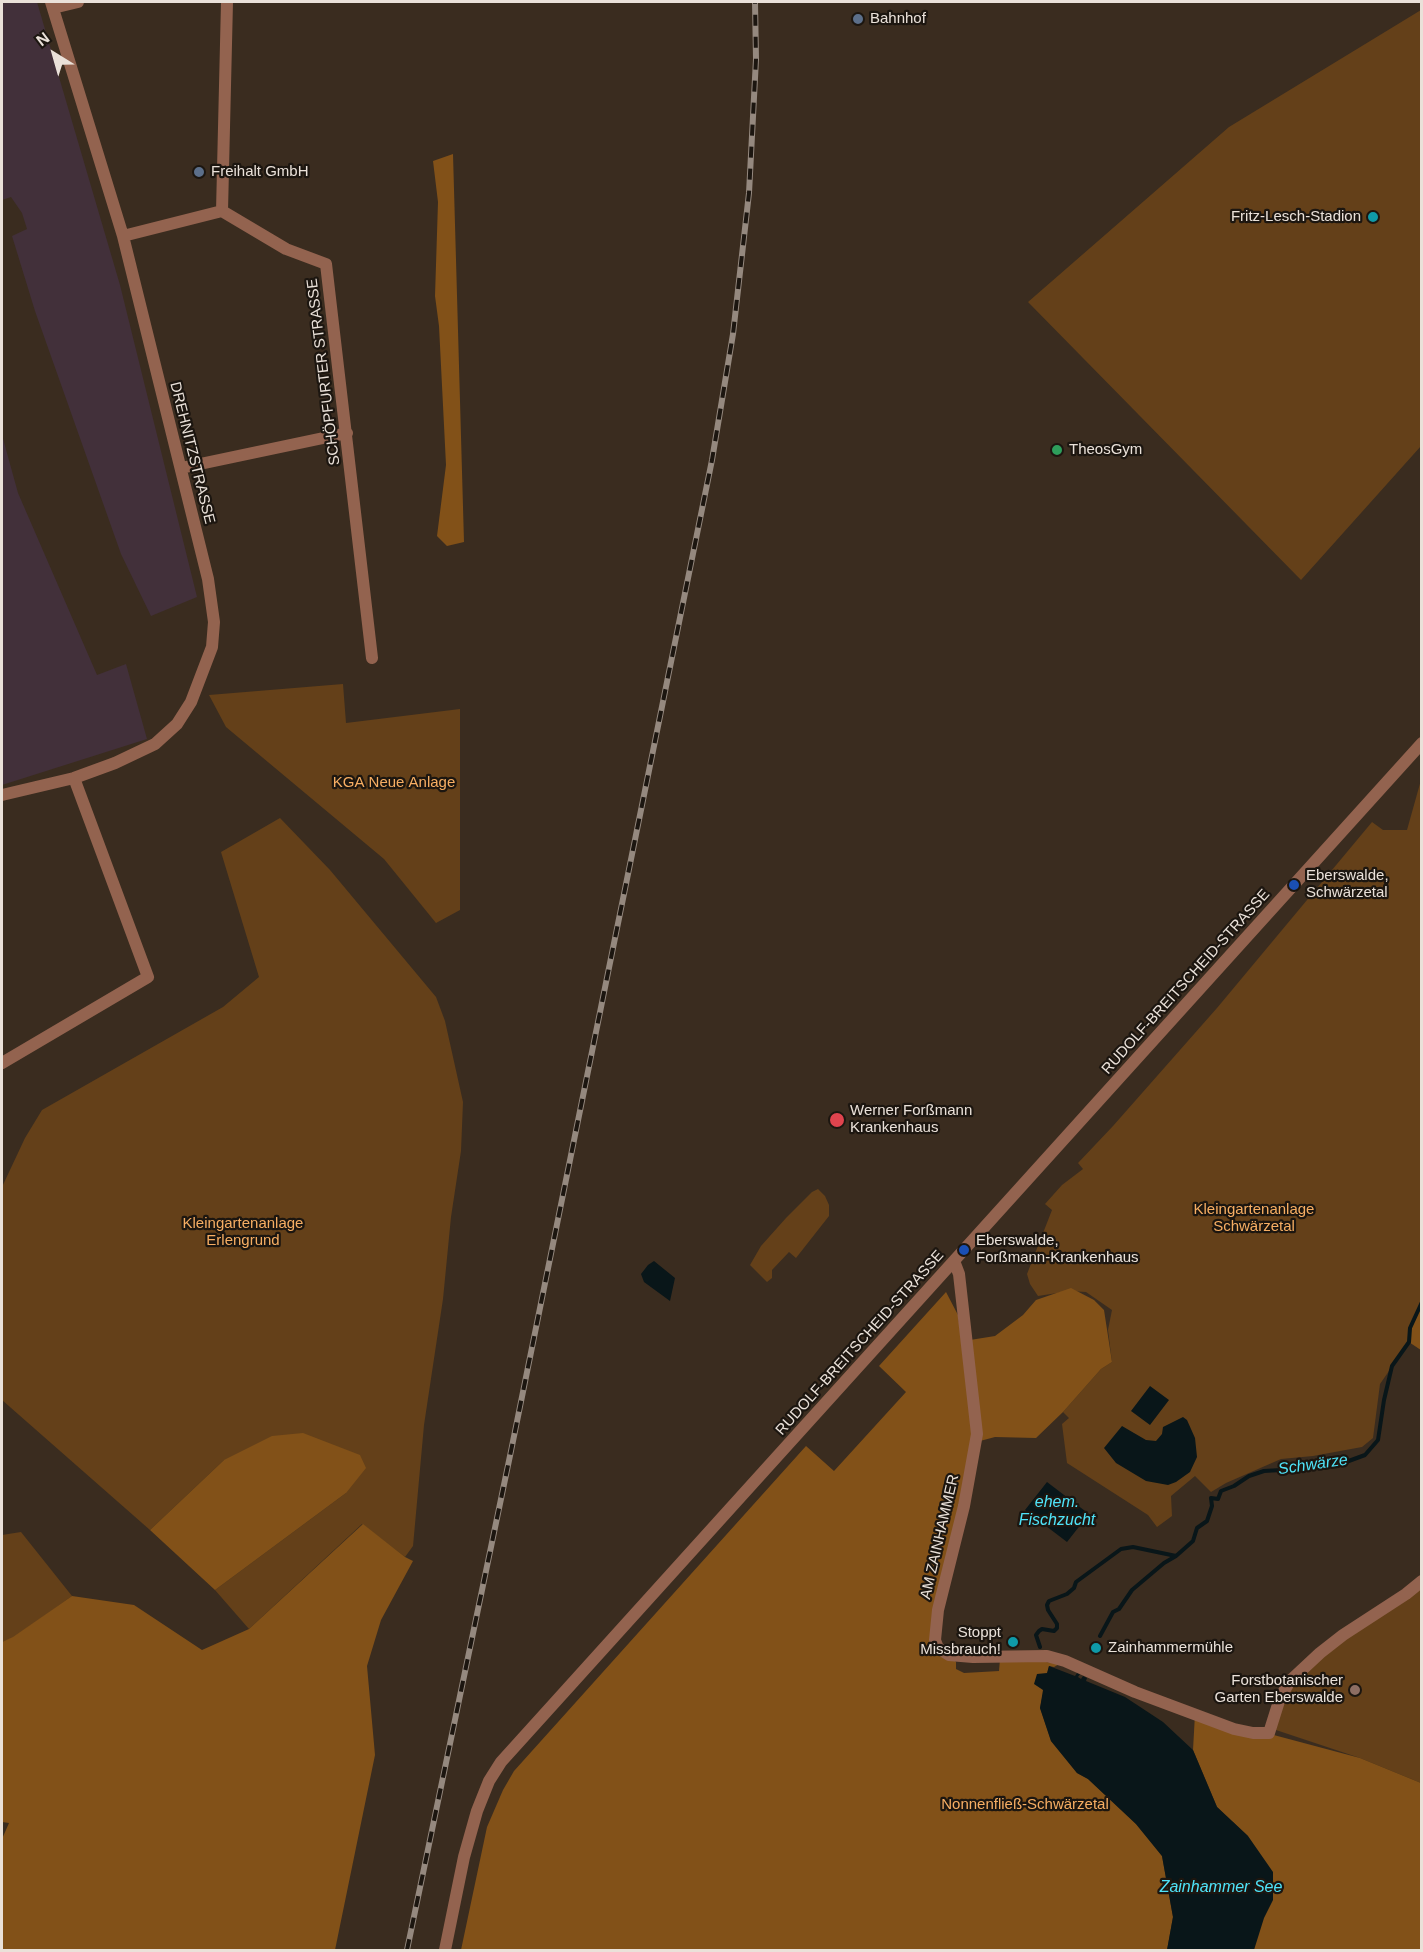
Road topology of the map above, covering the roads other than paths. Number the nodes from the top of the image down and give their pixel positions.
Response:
1 (78, 2) edge
2 (226, 2) edge
3 (52, 5) edge
4 (222, 212) junction
5 (123, 236) junction
6 (346, 433) junction
7 (181, 468) junction
8 (372, 658) dead end
9 (1422, 743) edge
10 (74, 778) junction
11 (2, 795) edge
12 (2, 1063) edge
13 (954, 1261) junction
14 (1422, 1581) edge
15 (445, 1950) edge

1 - 3 street
2 - 4 street
3 - 5 street, DREHNITZSTRASSE
4 - 5 street
4 - 6 street, SCHÖPFURTER STRASSE
5 - 7 street, DREHNITZSTRASSE
6 - 7 street
6 - 8 street, SCHÖPFURTER STRASSE
7 - 10 street, DREHNITZSTRASSE
9 - 13 street, RUDOLF-BREITSCHEID-STRASSE
10 - 11 street, DREHNITZSTRASSE
10 - 12 street
13 - 14 street, AM ZAINHAMMER
13 - 15 street, RUDOLF-BREITSCHEID-STRASSE

